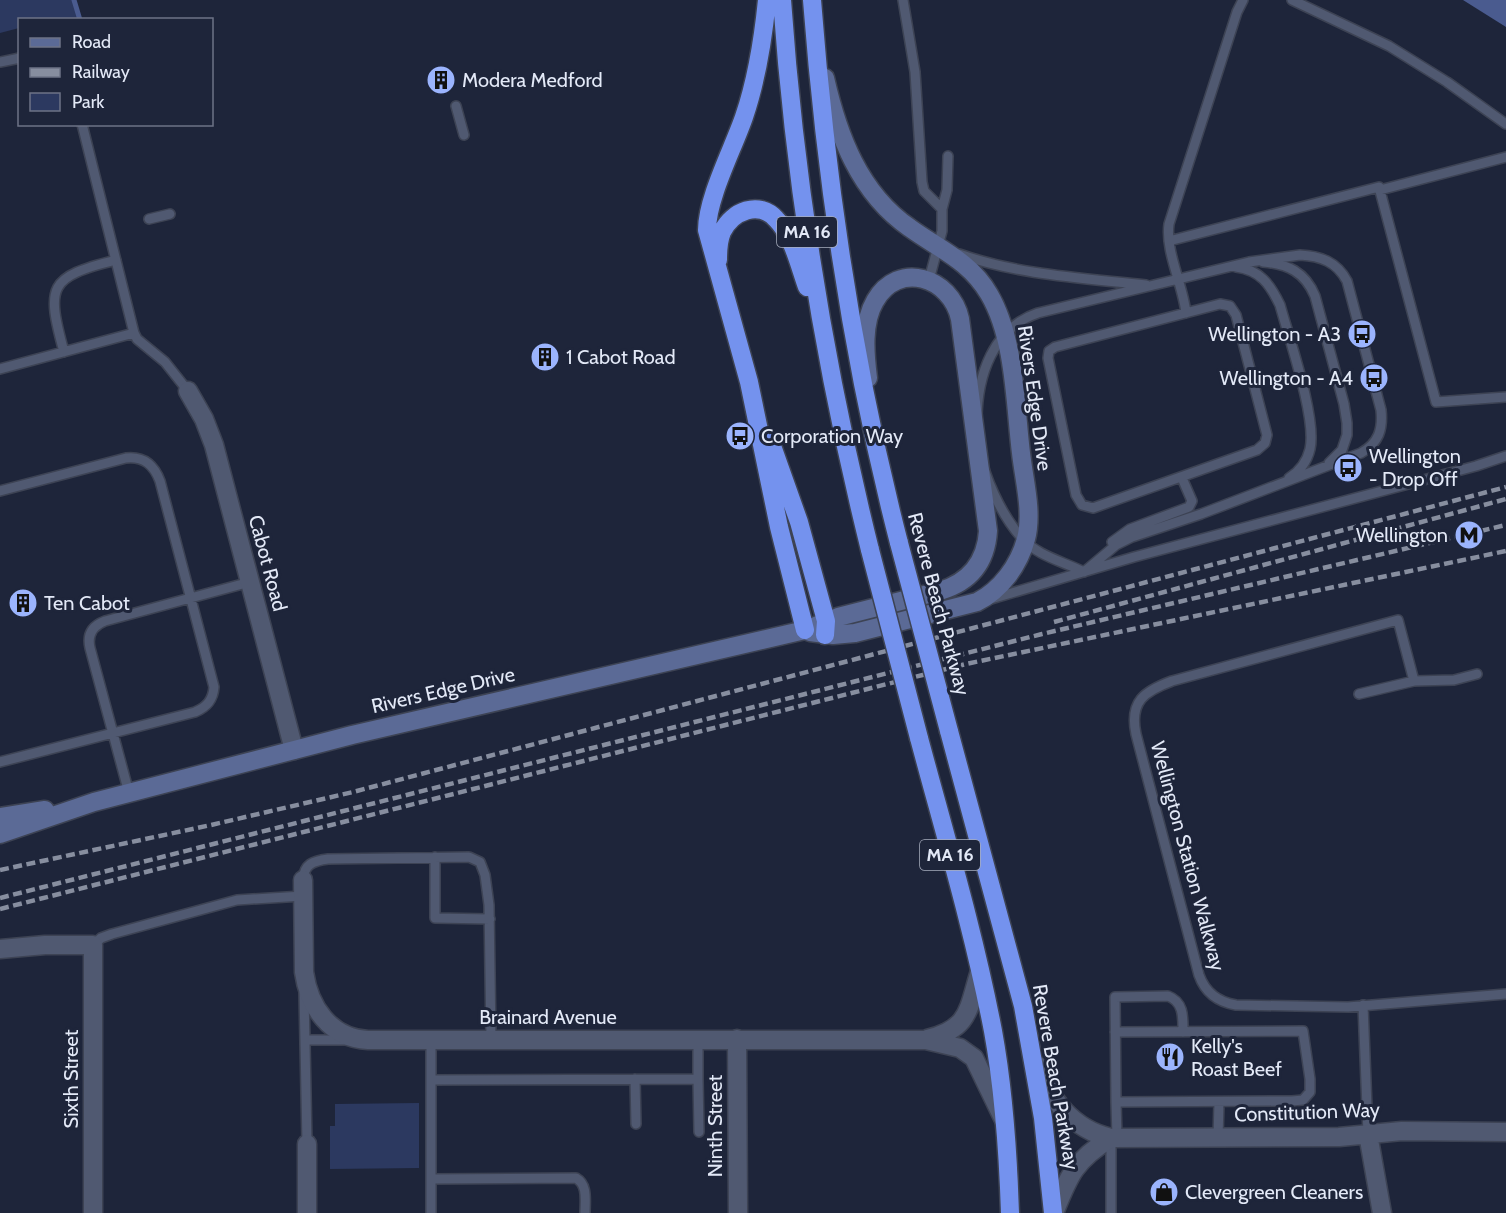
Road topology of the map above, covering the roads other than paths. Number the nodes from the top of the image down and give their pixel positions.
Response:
1 (767, 0) edge
2 (782, 0) edge
3 (903, 0) edge
4 (1243, 0) edge
5 (1292, 0) edge
6 (812, 1) edge
7 (18, 58) edge
8 (0, 62) edge
9 (456, 106) dead end
10 (1506, 124) edge
11 (82, 126) edge
12 (464, 135) dead end
13 (948, 156) dead end
14 (1506, 157) edge
15 (1380, 190) junction
16 (942, 209) junction
17 (170, 214) dead end
18 (149, 219) dead end
19 (1169, 241) junction
20 (939, 246) junction
21 (116, 260) junction
22 (1249, 262) junction
23 (1226, 267) junction
24 (721, 279) junction
25 (1179, 279) junction
26 (929, 280) junction
27 (1154, 286) junction
28 (1186, 313) junction
29 (134, 333) junction
30 (1004, 334) junction
31 (826, 346) junction
32 (64, 352) junction
33 (0, 369) edge
34 (748, 382) junction
35 (188, 391) joint
36 (1506, 397) edge
37 (977, 445) junction
38 (877, 451) junction
39 (1506, 456) edge
40 (1323, 469) junction
41 (1182, 478) junction
42 (1274, 487) junction
43 (0, 491) edge
44 (1025, 542) junction
45 (1084, 572) junction
46 (250, 582) junction
47 (191, 597) junction
48 (971, 604) junction
49 (826, 628) junction
50 (805, 630) junction
51 (1477, 674) dead end
52 (1414, 681) junction
53 (1359, 694) dead end
54 (113, 734) junction
55 (294, 750) junction
56 (0, 762) edge
57 (129, 793) junction
58 (94, 802) junction
59 (0, 817) edge
60 (0, 834) edge
61 (435, 857) junction
62 (303, 888) junction
63 (490, 919) junction
64 (93, 945) junction
65 (0, 949) edge
66 (980, 971) junction
67 (304, 972) junction
68 (1506, 994) edge
69 (1363, 1005) junction
70 (1115, 1032) junction
71 (1183, 1032) junction
72 (947, 1039) junction
73 (305, 1040) junction
74 (368, 1040) junction
75 (431, 1040) junction
76 (490, 1040) junction
77 (698, 1040) junction
78 (737, 1040) junction
79 (1033, 1055) junction
80 (698, 1079) junction
81 (431, 1080) junction
82 (635, 1080) junction
83 (1116, 1102) junction
84 (1219, 1102) junction
85 (1005, 1121) junction
86 (636, 1124) dead end
87 (699, 1131) dead end
88 (1506, 1132) edge
89 (1368, 1134) junction
90 (1218, 1137) junction
91 (1114, 1138) junction
92 (306, 1144) joint
93 (431, 1179) junction
94 (93, 1213) edge
95 (307, 1213) edge
96 (431, 1213) edge
97 (585, 1213) edge
98 (738, 1213) edge
99 (1010, 1213) edge
100 (1054, 1213) edge
101 (1111, 1213) edge
102 (1382, 1213) edge

1 - 24 highway
2 - 31 highway, MA 16
3 - 16 lane
4 - 19 lane
5 - 10 lane
6 - 20 main road, Rivers Edge Drive
6 - 38 highway, Revere Beach Parkway / MA 16
7 - 8 lane
9 - 12 lane
11 - 21 lane
13 - 16 lane
14 - 15 lane
15 - 19 lane
15 - 36 lane
16 - 20 lane
17 - 18 lane
19 - 25 lane
20 - 26 lane
20 - 27 lane
20 - 30 main road, Rivers Edge Drive
21 - 29 lane
21 - 32 lane
22 - 23 lane
22 - 40 lane
22 - 40 lane
23 - 25 lane
23 - 42 lane
24 - 31 highway
24 - 34 highway
25 - 27 lane
25 - 28 lane
26 - 37 main road, Rivers Edge Drive
26 - 38 main road
27 - 30 lane
28 - 41 lane
28 - 41 lane
29 - 32 lane
29 - 35 lane
30 - 37 lane
30 - 44 main road, Rivers Edge Drive
31 - 66 highway, MA 16, bridge
32 - 33 lane
34 - 49 highway
34 - 50 highway
35 - 46 street, Cabot Road
37 - 44 lane
37 - 49 main road, Rivers Edge Drive
38 - 79 highway, Revere Beach Parkway / MA 16, bridge
39 - 45 lane
40 - 42 lane
41 - 45 lane
42 - 45 lane
43 - 47 lane
44 - 45 lane
44 - 48 main road, Rivers Edge Drive
45 - 48 lane
46 - 47 lane
46 - 55 street, Cabot Road
47 - 54 lane
47 - 54 lane
48 - 49 main road, Rivers Edge Drive
49 - 50 main road, Rivers Edge Drive
50 - 55 main road, Rivers Edge Drive
51 - 52 lane
52 - 53 lane
52 - 69 lane, Wellington Station Walkway
54 - 56 lane
54 - 57 lane
55 - 57 main road, Rivers Edge Drive
57 - 58 main road, Rivers Edge Drive
58 - 59 main road, Rivers Edge Drive
58 - 60 main road, Rivers Edge Drive
61 - 62 lane
61 - 63 lane
61 - 63 lane
62 - 64 lane
62 - 67 street, Brainard Avenue
63 - 76 lane
64 - 65 street
64 - 94 street, Sixth Street
66 - 72 street
66 - 85 highway, MA 16
67 - 73 lane
67 - 74 street, Brainard Avenue
68 - 69 lane, Wellington Station Walkway
69 - 89 lane
70 - 71 lane
70 - 71 lane
70 - 83 lane
71 - 84 lane
72 - 78 street, Brainard Avenue
72 - 85 street, Brainard Avenue
73 - 74 lane
73 - 92 lane
74 - 75 street, Brainard Avenue
75 - 76 street, Brainard Avenue
75 - 81 lane
76 - 77 street, Brainard Avenue
77 - 78 street, Brainard Avenue
77 - 80 lane
78 - 98 street, Ninth Street
79 - 91 street, Constitution Way
79 - 100 highway, Revere Beach Parkway / MA 16
80 - 82 lane
80 - 87 lane
81 - 82 lane
81 - 93 lane
82 - 86 lane
83 - 84 lane
83 - 91 lane
84 - 90 lane
85 - 99 highway, MA 16
88 - 89 street, Constitution Way
89 - 90 street, Constitution Way
89 - 102 street
90 - 91 street, Constitution Way
91 - 100 street
91 - 101 lane
92 - 95 street
93 - 96 lane
93 - 97 lane

